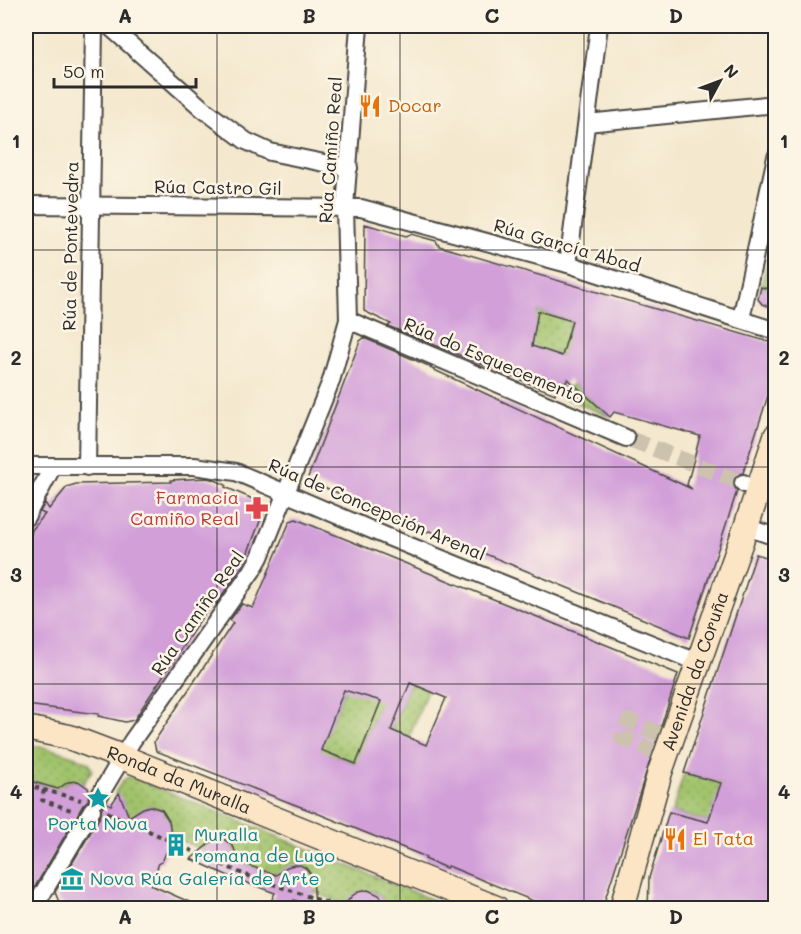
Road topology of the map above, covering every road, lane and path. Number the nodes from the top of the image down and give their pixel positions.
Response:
1 (94, 26) edge
2 (109, 26) edge
3 (359, 26) edge
4 (599, 26) edge
5 (776, 104) edge
6 (587, 123) junction
7 (776, 156) edge
8 (349, 168) junction
9 (26, 205) edge
10 (91, 205) junction
11 (345, 207) junction
12 (568, 264) junction
13 (741, 319) junction
14 (348, 320) junction
15 (776, 331) edge
16 (776, 436) edge
17 (626, 438) tunnel mouth
18 (26, 466) edge
19 (53, 466) junction
20 (87, 467) junction
21 (286, 493) junction
22 (26, 517) edge
23 (746, 527) junction
24 (776, 537) edge
25 (699, 663) junction
26 (26, 728) edge
27 (122, 757) junction
28 (26, 785) edge
29 (44, 790) junction
30 (94, 807) junction
31 (37, 908) edge
32 (342, 909) edge
33 (496, 909) edge
34 (622, 909) edge

1 - 10 street, Rúa de Pontevedra
2 - 8 street
3 - 8 street, Rúa Camiño Real
4 - 6 street
5 - 6 street
6 - 12 street
7 - 13 street
8 - 11 street, Rúa Camiño Real
9 - 10 street, Rúa Castro Gil
10 - 11 street, Rúa Castro Gil
10 - 20 street, Rúa de Pontevedra
11 - 12 street, Rúa García Abad
11 - 14 street, Rúa Camiño Real
12 - 13 street, Rúa García Abad
13 - 15 street, Rúa García Abad
14 - 17 street, Rúa do Esquecemento
14 - 21 street, Rúa Camiño Real
16 - 23 street, Avenida da Coruña
18 - 19 street, Rúa de Concepción Arenal
19 - 20 street, Rúa de Concepción Arenal
19 - 22 street
20 - 21 street, Rúa de Concepción Arenal
21 - 25 street, Rúa de Concepción Arenal
21 - 27 street, Rúa Camiño Real
23 - 24 street
23 - 25 street, Avenida da Coruña
25 - 34 street, Avenida da Coruña
26 - 27 street, Ronda da Muralla
27 - 30 street, Rúa Camiño Real
27 - 33 street, Ronda da Muralla
28 - 29 path
29 - 30 path
29 - 30 path
30 - 31 street, Rúa Camiño Real
30 - 32 path

